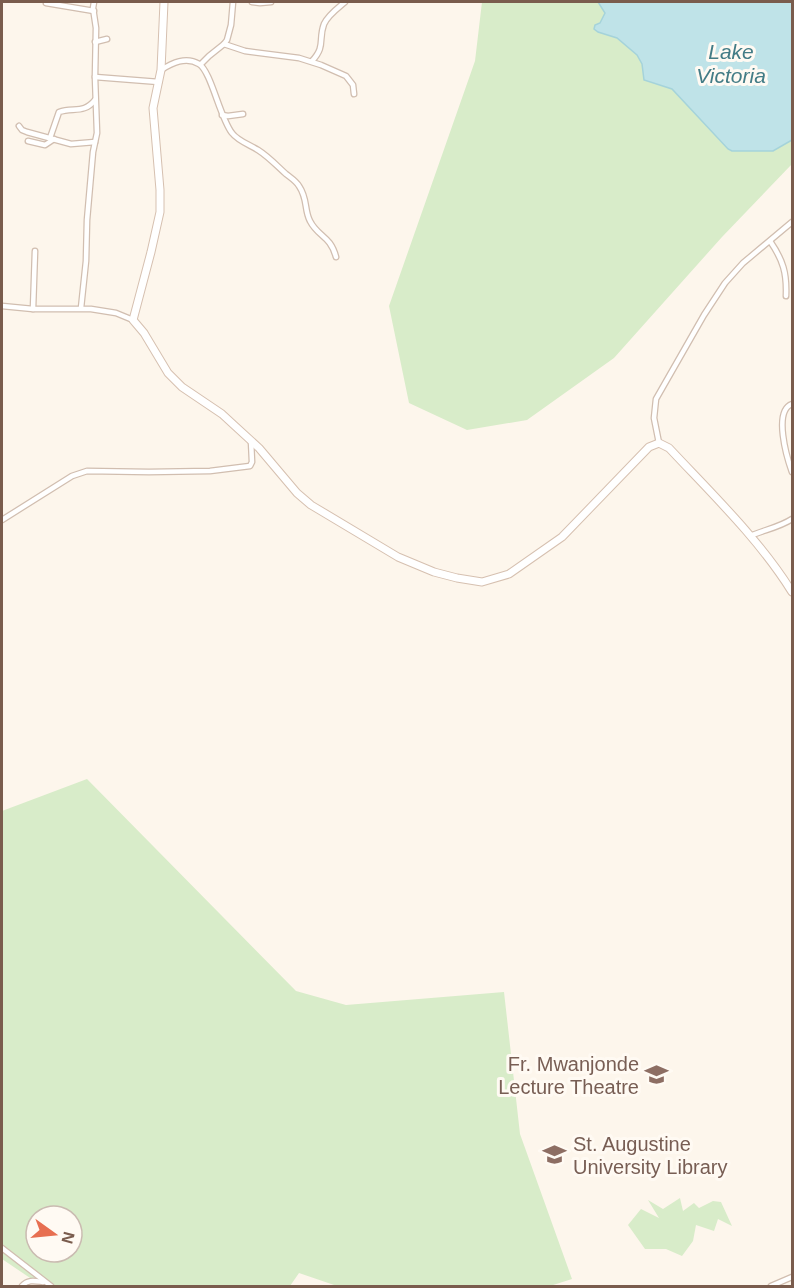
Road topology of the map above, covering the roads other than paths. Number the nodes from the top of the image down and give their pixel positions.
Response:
1 (94, 2) edge
2 (164, 2) edge
3 (233, 2) edge
4 (252, 2) edge
5 (271, 2) edge
6 (345, 2) edge
7 (46, 3) edge
8 (94, 11) junction
9 (107, 39) dead end
10 (95, 42) junction
11 (224, 44) junction
12 (312, 62) junction
13 (201, 64) junction
14 (161, 70) junction
15 (95, 77) junction
16 (159, 82) junction
17 (354, 94) dead end
18 (95, 100) junction
19 (243, 114) dead end
20 (222, 115) junction
21 (20, 126) dead end
22 (52, 139) junction
23 (28, 141) dead end
24 (95, 142) junction
25 (792, 222) edge
26 (770, 241) junction
27 (35, 251) dead end
28 (336, 258) dead end
29 (786, 296) dead end
30 (2, 306) edge
31 (33, 309) junction
32 (81, 309) junction
33 (133, 320) junction
34 (792, 404) edge
35 (251, 441) junction
36 (659, 443) junction
37 (792, 472) edge
38 (792, 519) edge
39 (2, 520) edge
40 (750, 537) junction
41 (792, 592) edge
42 (2, 1248) edge
43 (792, 1277) edge
44 (46, 1283) junction
45 (22, 1287) edge
46 (51, 1287) edge
47 (771, 1287) edge

1 - 8 street
2 - 14 main road
3 - 11 street
4 - 5 street
6 - 12 street
7 - 8 street
8 - 10 street
9 - 10 street
10 - 15 street
11 - 12 street
11 - 13 street
12 - 17 street
13 - 14 street
13 - 20 street
14 - 16 main road
15 - 16 street
15 - 18 street
16 - 33 main road
18 - 22 street
18 - 24 street
19 - 20 street
20 - 28 street
21 - 22 street
22 - 23 street
22 - 24 street
24 - 32 street
25 - 26 street
26 - 29 street
26 - 36 street
27 - 31 street
30 - 31 street
31 - 32 street
32 - 33 street
33 - 35 main road
34 - 37 street
35 - 36 main road
35 - 39 street
36 - 40 main road
38 - 40 street
40 - 41 main road
42 - 44 street
43 - 47 street
44 - 45 street
44 - 46 street

